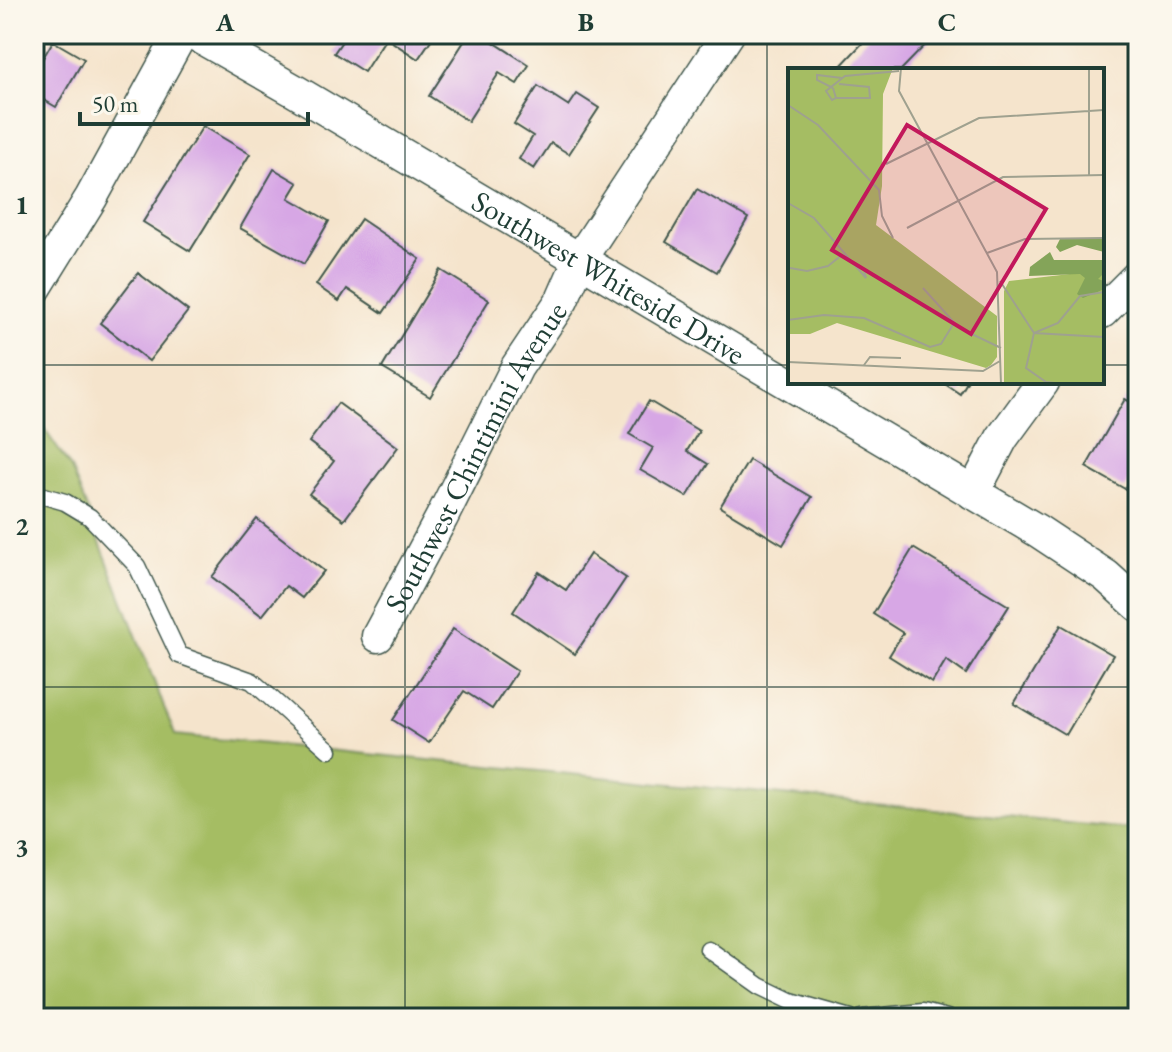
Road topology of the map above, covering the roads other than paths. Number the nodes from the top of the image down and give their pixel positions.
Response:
1 (181, 34) edge
2 (195, 34) edge
3 (728, 34) edge
4 (580, 259) junction
5 (1138, 276) edge
6 (34, 290) edge
7 (1104, 310) edge
8 (788, 383) edge
9 (790, 384) edge
10 (1042, 384) edge
11 (34, 493) edge
12 (973, 493) junction
13 (1138, 605) edge
14 (378, 636) dead end
15 (329, 750) dead end
16 (708, 949) dead end
17 (851, 1018) edge
18 (862, 1018) edge
19 (947, 1018) edge

1 - 6 street
2 - 4 street, Southwest Whiteside Drive
3 - 4 street, Southwest Chintimini Avenue
4 - 8 street, Southwest Whiteside Drive
4 - 14 street, Southwest Chintimini Avenue
5 - 7 street
9 - 12 street, Southwest Whiteside Drive
10 - 12 street
11 - 15 lane
12 - 13 street, Southwest Whiteside Drive
16 - 17 lane
18 - 19 lane

